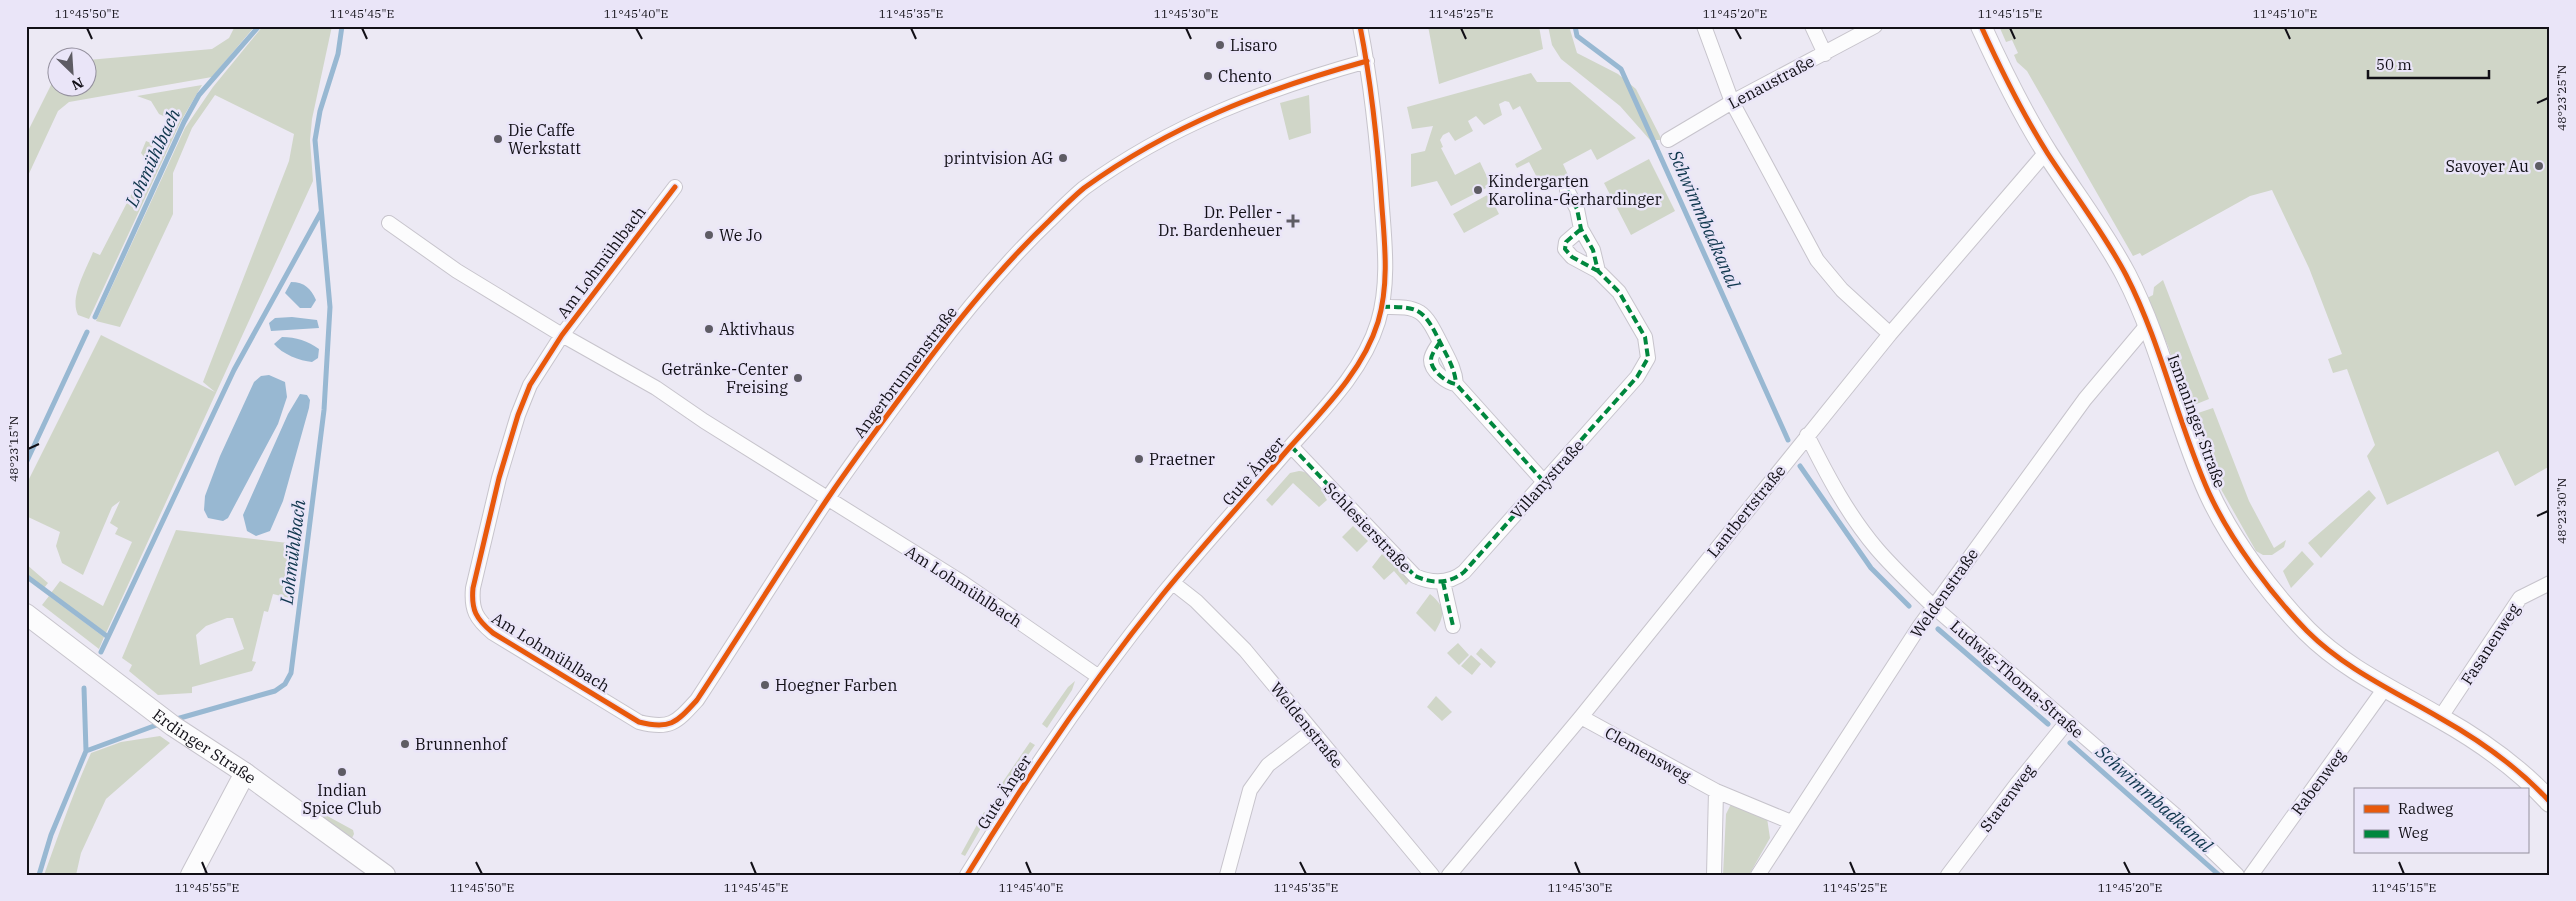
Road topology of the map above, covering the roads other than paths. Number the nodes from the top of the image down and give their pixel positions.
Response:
1 (1360, 26) edge
2 (1704, 26) edge
3 (1812, 26) edge
4 (1875, 26) edge
5 (1981, 26) edge
6 (1825, 54) junction
7 (1367, 61) junction
8 (1732, 102) junction
9 (1668, 140) dead end
10 (2047, 151) junction
11 (675, 187) dead end
12 (1567, 190) dead end
13 (389, 223) dead end
14 (1581, 229) junction
15 (1598, 271) junction
16 (1382, 307) junction
17 (2148, 324) junction
18 (1890, 334) junction
19 (562, 335) junction
20 (1807, 435) junction
21 (1291, 446) junction
22 (1545, 482) junction
23 (827, 499) junction
24 (1443, 582) junction
25 (1173, 583) junction
26 (2550, 583) edge
27 (1934, 607) junction
28 (26, 614) edge
29 (1453, 626) dead end
30 (1099, 677) junction
31 (2386, 688) junction
32 (1581, 717) junction
33 (2440, 718) junction
34 (2067, 722) junction
35 (1311, 732) junction
36 (245, 773) junction
37 (1716, 791) junction
38 (2550, 802) edge
39 (1791, 822) junction
40 (191, 875) edge
41 (385, 875) edge
42 (967, 875) edge
43 (1227, 875) edge
44 (1432, 875) edge
45 (1449, 875) edge
46 (1714, 875) edge
47 (1758, 875) edge
48 (1948, 875) edge
49 (2237, 875) edge
50 (2250, 875) edge

1 - 7 street, Gute Änger
2 - 8 street
3 - 6 street
4 - 6 street, Lenaustraße
5 - 10 street, Ismaninger Straße
6 - 8 street, Lenaustraße
7 - 16 street, Gute Änger
7 - 23 street, Angerbrunnenstraße
8 - 9 street, Lenaustraße
8 - 18 street
10 - 17 street, Ismaninger Straße
10 - 18 street, Lantbertstraße
11 - 19 street, Am Lohmühlbach
12 - 14 street
13 - 19 street, Am Lohmühlbach
14 - 15 street
14 - 15 street
15 - 22 street, Villanystraße
16 - 21 street, Gute Änger
16 - 22 street
17 - 27 street, Weldenstraße
17 - 31 street, Ismaninger Straße
18 - 20 street, Lantbertstraße
19 - 23 street, Am Lohmühlbach
19 - 23 street, Am Lohmühlbach
20 - 27 street, Ludwig-Thoma-Straße
20 - 32 street, Lantbertstraße
21 - 24 street, Schlesierstraße
21 - 25 street, Gute Änger
22 - 24 street, Villanystraße
23 - 30 street, Am Lohmühlbach
24 - 29 street
25 - 30 street, Gute Änger
25 - 35 street, Weldenstraße
26 - 33 street, Fasanenweg
27 - 34 street, Ludwig-Thoma-Straße
27 - 39 street, Weldenstraße
28 - 36 street, Erdinger Straße
30 - 42 street, Gute Änger
31 - 33 street, Ismaninger Straße
31 - 50 street, Rabenweg
32 - 37 street, Clemensweg
32 - 45 street, Lantbertstraße
33 - 38 street, Ismaninger Straße
34 - 48 street, Starenweg
34 - 49 street, Ludwig-Thoma-Straße
35 - 43 street
35 - 44 street, Weldenstraße
36 - 40 street
36 - 41 street, Erdinger Straße
37 - 39 street, Clemensweg
37 - 46 street
39 - 47 street, Weldenstraße

